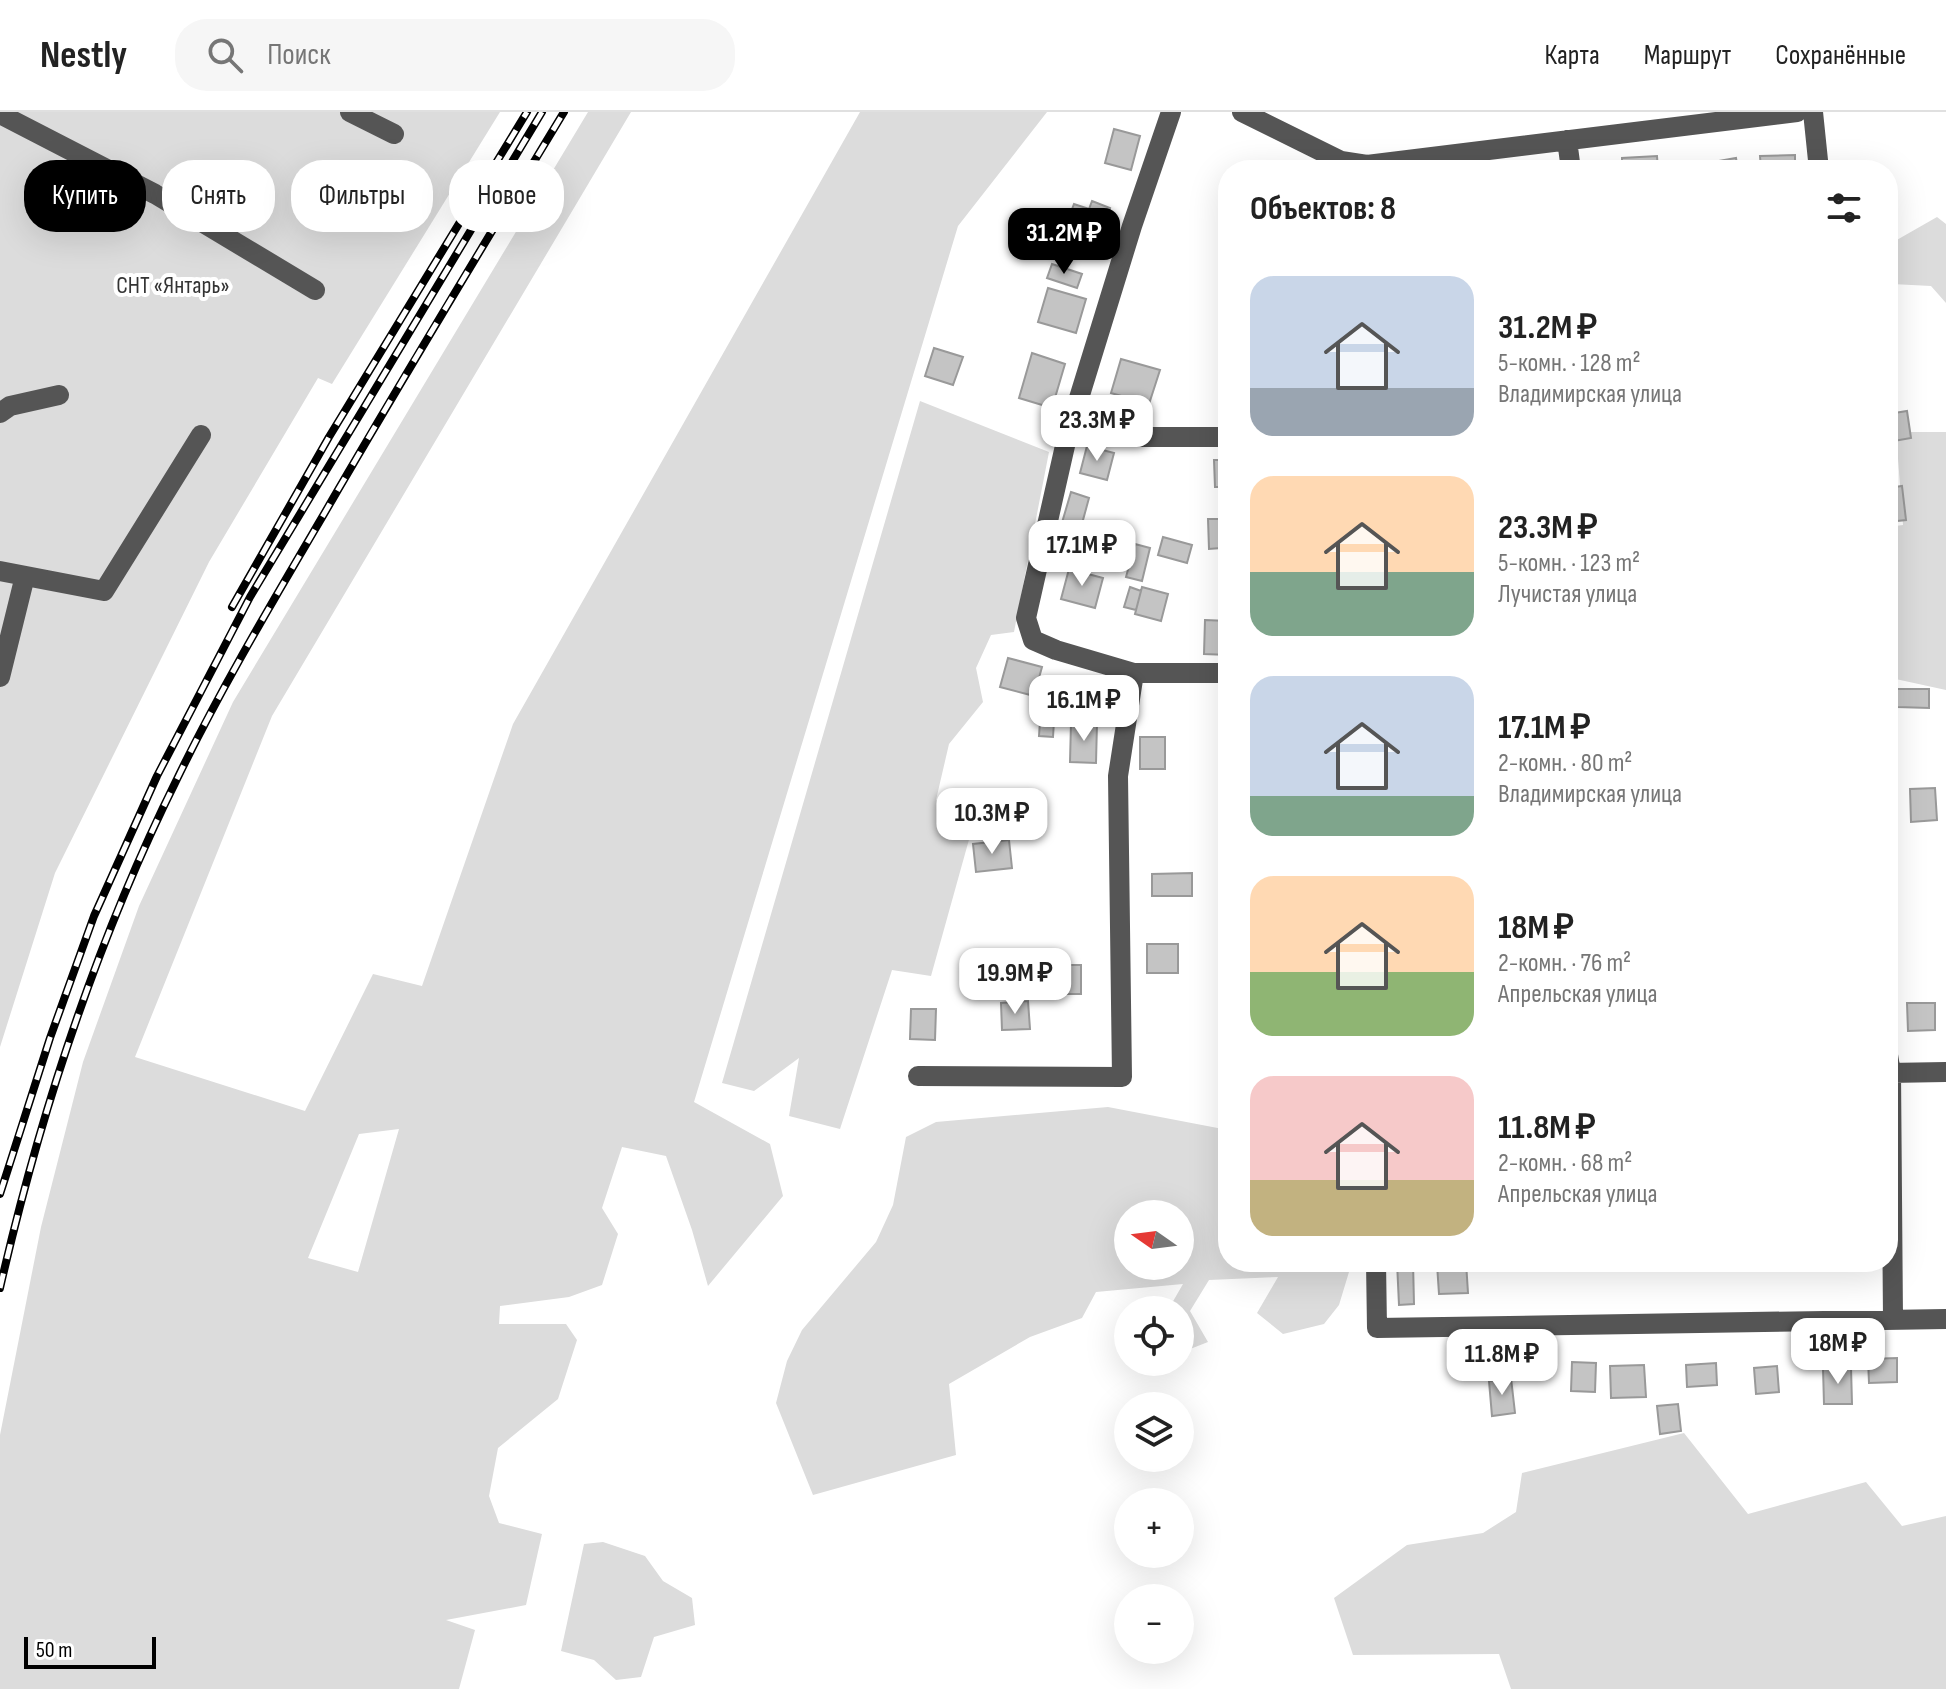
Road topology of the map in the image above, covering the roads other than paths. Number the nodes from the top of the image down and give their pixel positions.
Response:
1 (350, 112) edge
2 (1171, 112) edge
3 (1242, 112) edge
4 (1797, 112) edge
5 (1813, 112) edge
6 (0, 114) edge
7 (394, 134) dead end
8 (1567, 140) junction
9 (1331, 160) edge
10 (1407, 160) edge
11 (1570, 160) edge
12 (1818, 160) edge
13 (315, 290) dead end
14 (59, 395) dead end
15 (0, 413) edge
16 (201, 435) dead end
17 (1067, 437) junction
18 (1218, 437) edge
19 (0, 571) edge
20 (25, 576) junction
21 (1134, 673) junction
22 (1218, 673) edge
23 (0, 677) edge
24 (1898, 1068) edge
25 (1946, 1072) edge
26 (918, 1076) dead end
27 (1376, 1272) edge
28 (1892, 1272) edge
29 (1893, 1319) junction
30 (1946, 1319) edge

1 - 7 street
2 - 17 street
3 - 9 street
4 - 8 street
5 - 12 street
6 - 13 street
8 - 10 street
8 - 11 street
14 - 15 street
16 - 20 street
17 - 18 street
17 - 21 street
19 - 20 street
20 - 23 street
21 - 22 street
21 - 26 street
24 - 25 street
27 - 29 street
28 - 29 street
29 - 30 street

